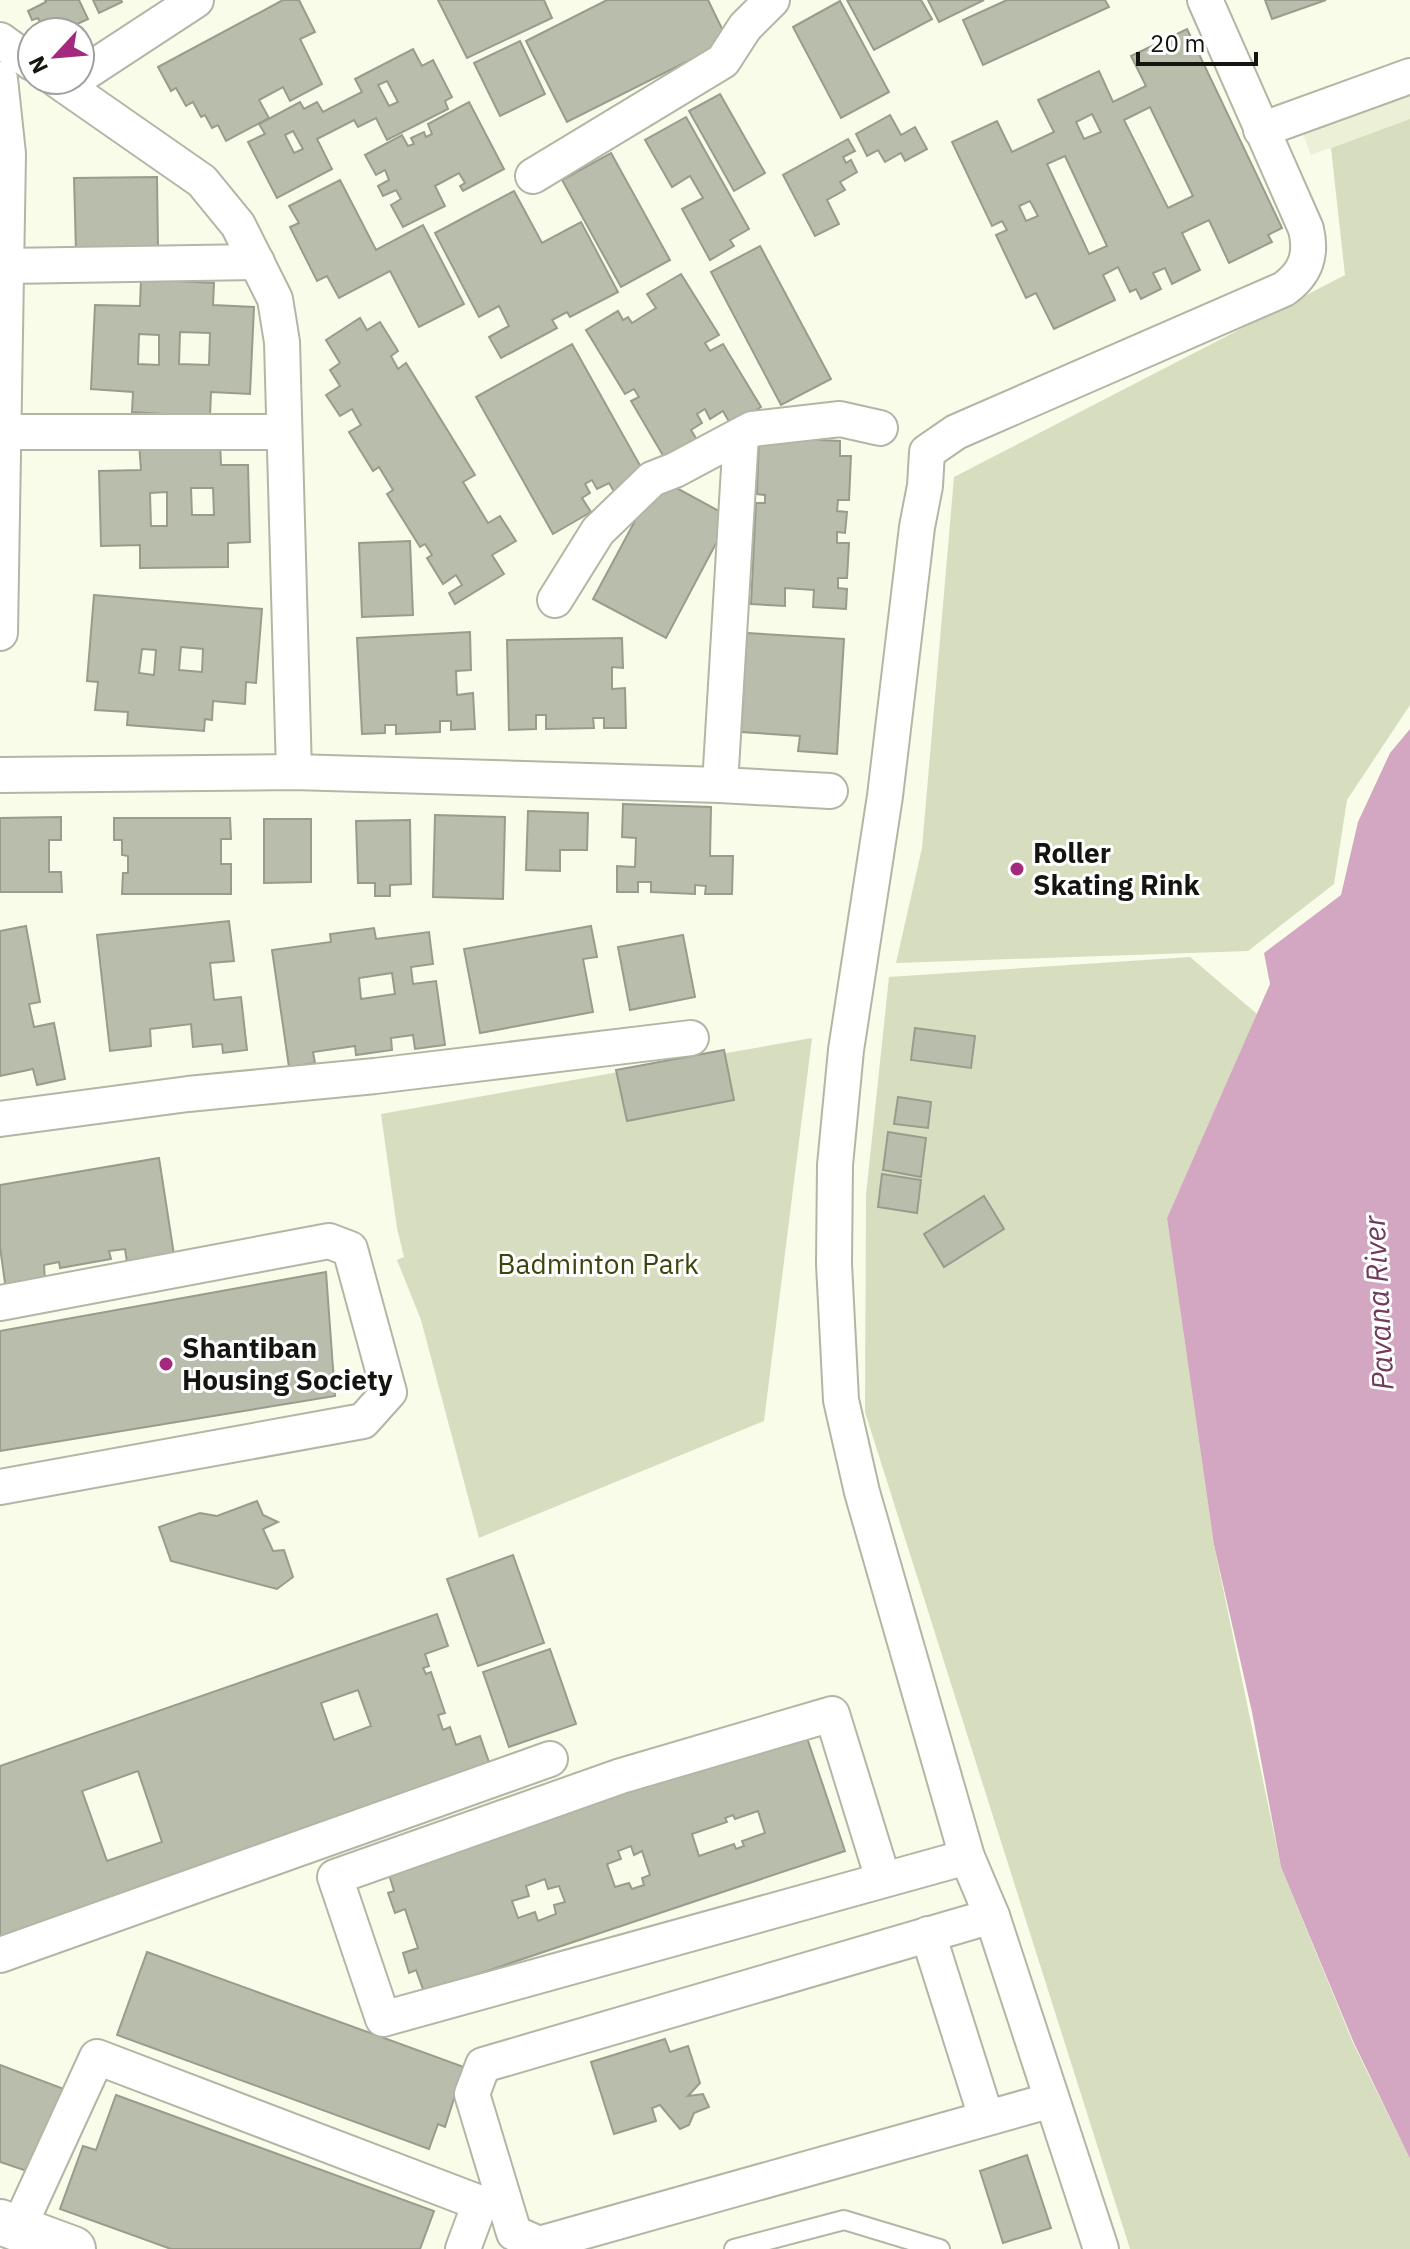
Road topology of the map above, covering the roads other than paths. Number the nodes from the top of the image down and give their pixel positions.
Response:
1 (196, 0) edge
2 (772, 0) edge
3 (1205, 0) edge
4 (96, 63) edge
5 (1410, 76) edge
6 (0, 79) edge
7 (90, 96) edge
8 (1261, 130) junction
9 (533, 176) dead end
10 (257, 262) junction
11 (6, 266) junction
12 (2, 390) edge
13 (880, 428) dead end
14 (4, 432) junction
15 (284, 432) junction
16 (741, 435) junction
17 (555, 600) dead end
18 (0, 633) edge
19 (294, 772) junction
20 (0, 775) edge
21 (720, 785) junction
22 (830, 791) dead end
23 (691, 1038) dead end
24 (0, 1119) edge
25 (0, 1303) edge
26 (0, 1487) edge
27 (550, 1759) dead end
28 (967, 1857) junction
29 (883, 1879) junction
30 (992, 1916) junction
31 (928, 1934) junction
32 (0, 1955) edge
33 (1052, 2100) junction
34 (986, 2117) junction
35 (9, 2226) edge
36 (73, 2249) edge
37 (463, 2249) edge
38 (734, 2249) edge
39 (940, 2249) edge
40 (1101, 2249) edge

1 - 4 street
2 - 9 street
3 - 8 street
5 - 8 street
6 - 11 street
7 - 10 street
8 - 28 street
10 - 11 street
10 - 15 street
11 - 12 street
12 - 14 street
13 - 16 street
14 - 15 street
14 - 18 street
15 - 19 street
16 - 17 street
16 - 21 street
19 - 20 street
19 - 21 street
21 - 22 street
23 - 24 street
25 - 26 street
27 - 32 street
28 - 29 street
28 - 30 street
29 - 29 street
30 - 31 street
30 - 33 street
31 - 34 street
31 - 34 street
33 - 34 street
33 - 40 street
35 - 36 main road
35 - 37 street
38 - 39 lane

